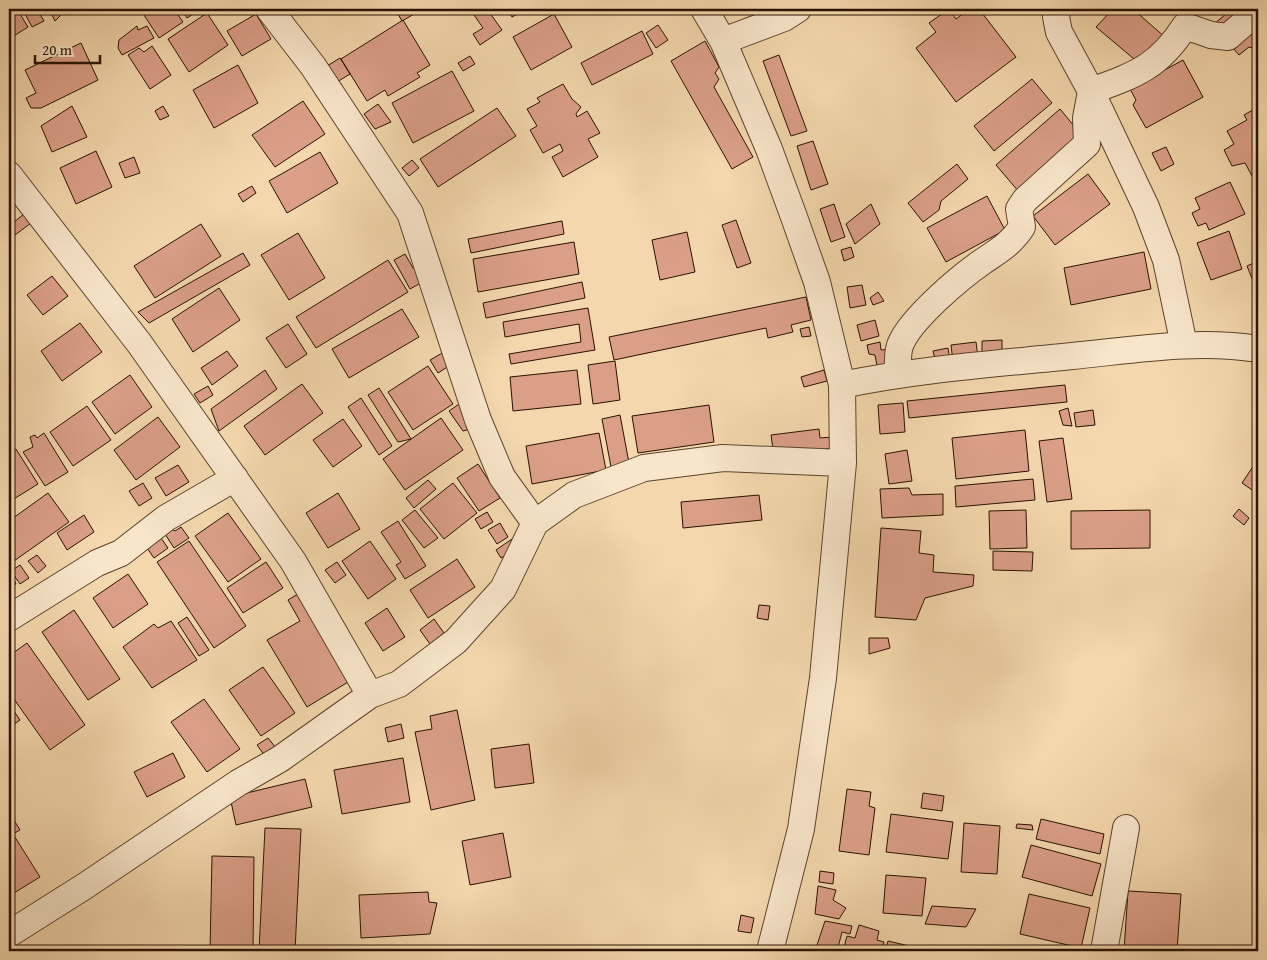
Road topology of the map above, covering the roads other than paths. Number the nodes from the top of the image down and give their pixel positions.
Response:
1 (269, 9) edge
2 (704, 9) edge
3 (798, 9) edge
4 (1058, 9) edge
5 (1258, 16) edge
6 (722, 41) junction
7 (1091, 91) junction
8 (9, 176) edge
9 (1184, 345) junction
10 (1258, 349) edge
11 (898, 374) junction
12 (842, 385) junction
13 (843, 463) junction
14 (235, 478) junction
15 (535, 523) junction
16 (9, 618) edge
17 (370, 695) junction
18 (1126, 828) dead end
19 (9, 934) edge
20 (770, 951) edge
21 (1104, 951) edge

1 - 15 street
2 - 6 street
3 - 6 street
4 - 7 street
5 - 7 street
6 - 12 street
7 - 9 street
7 - 11 street
8 - 14 street
9 - 10 street
9 - 11 street
11 - 12 street
12 - 13 street
13 - 15 street
13 - 20 street
14 - 16 street
14 - 17 street
15 - 17 street
17 - 19 street
18 - 21 street

